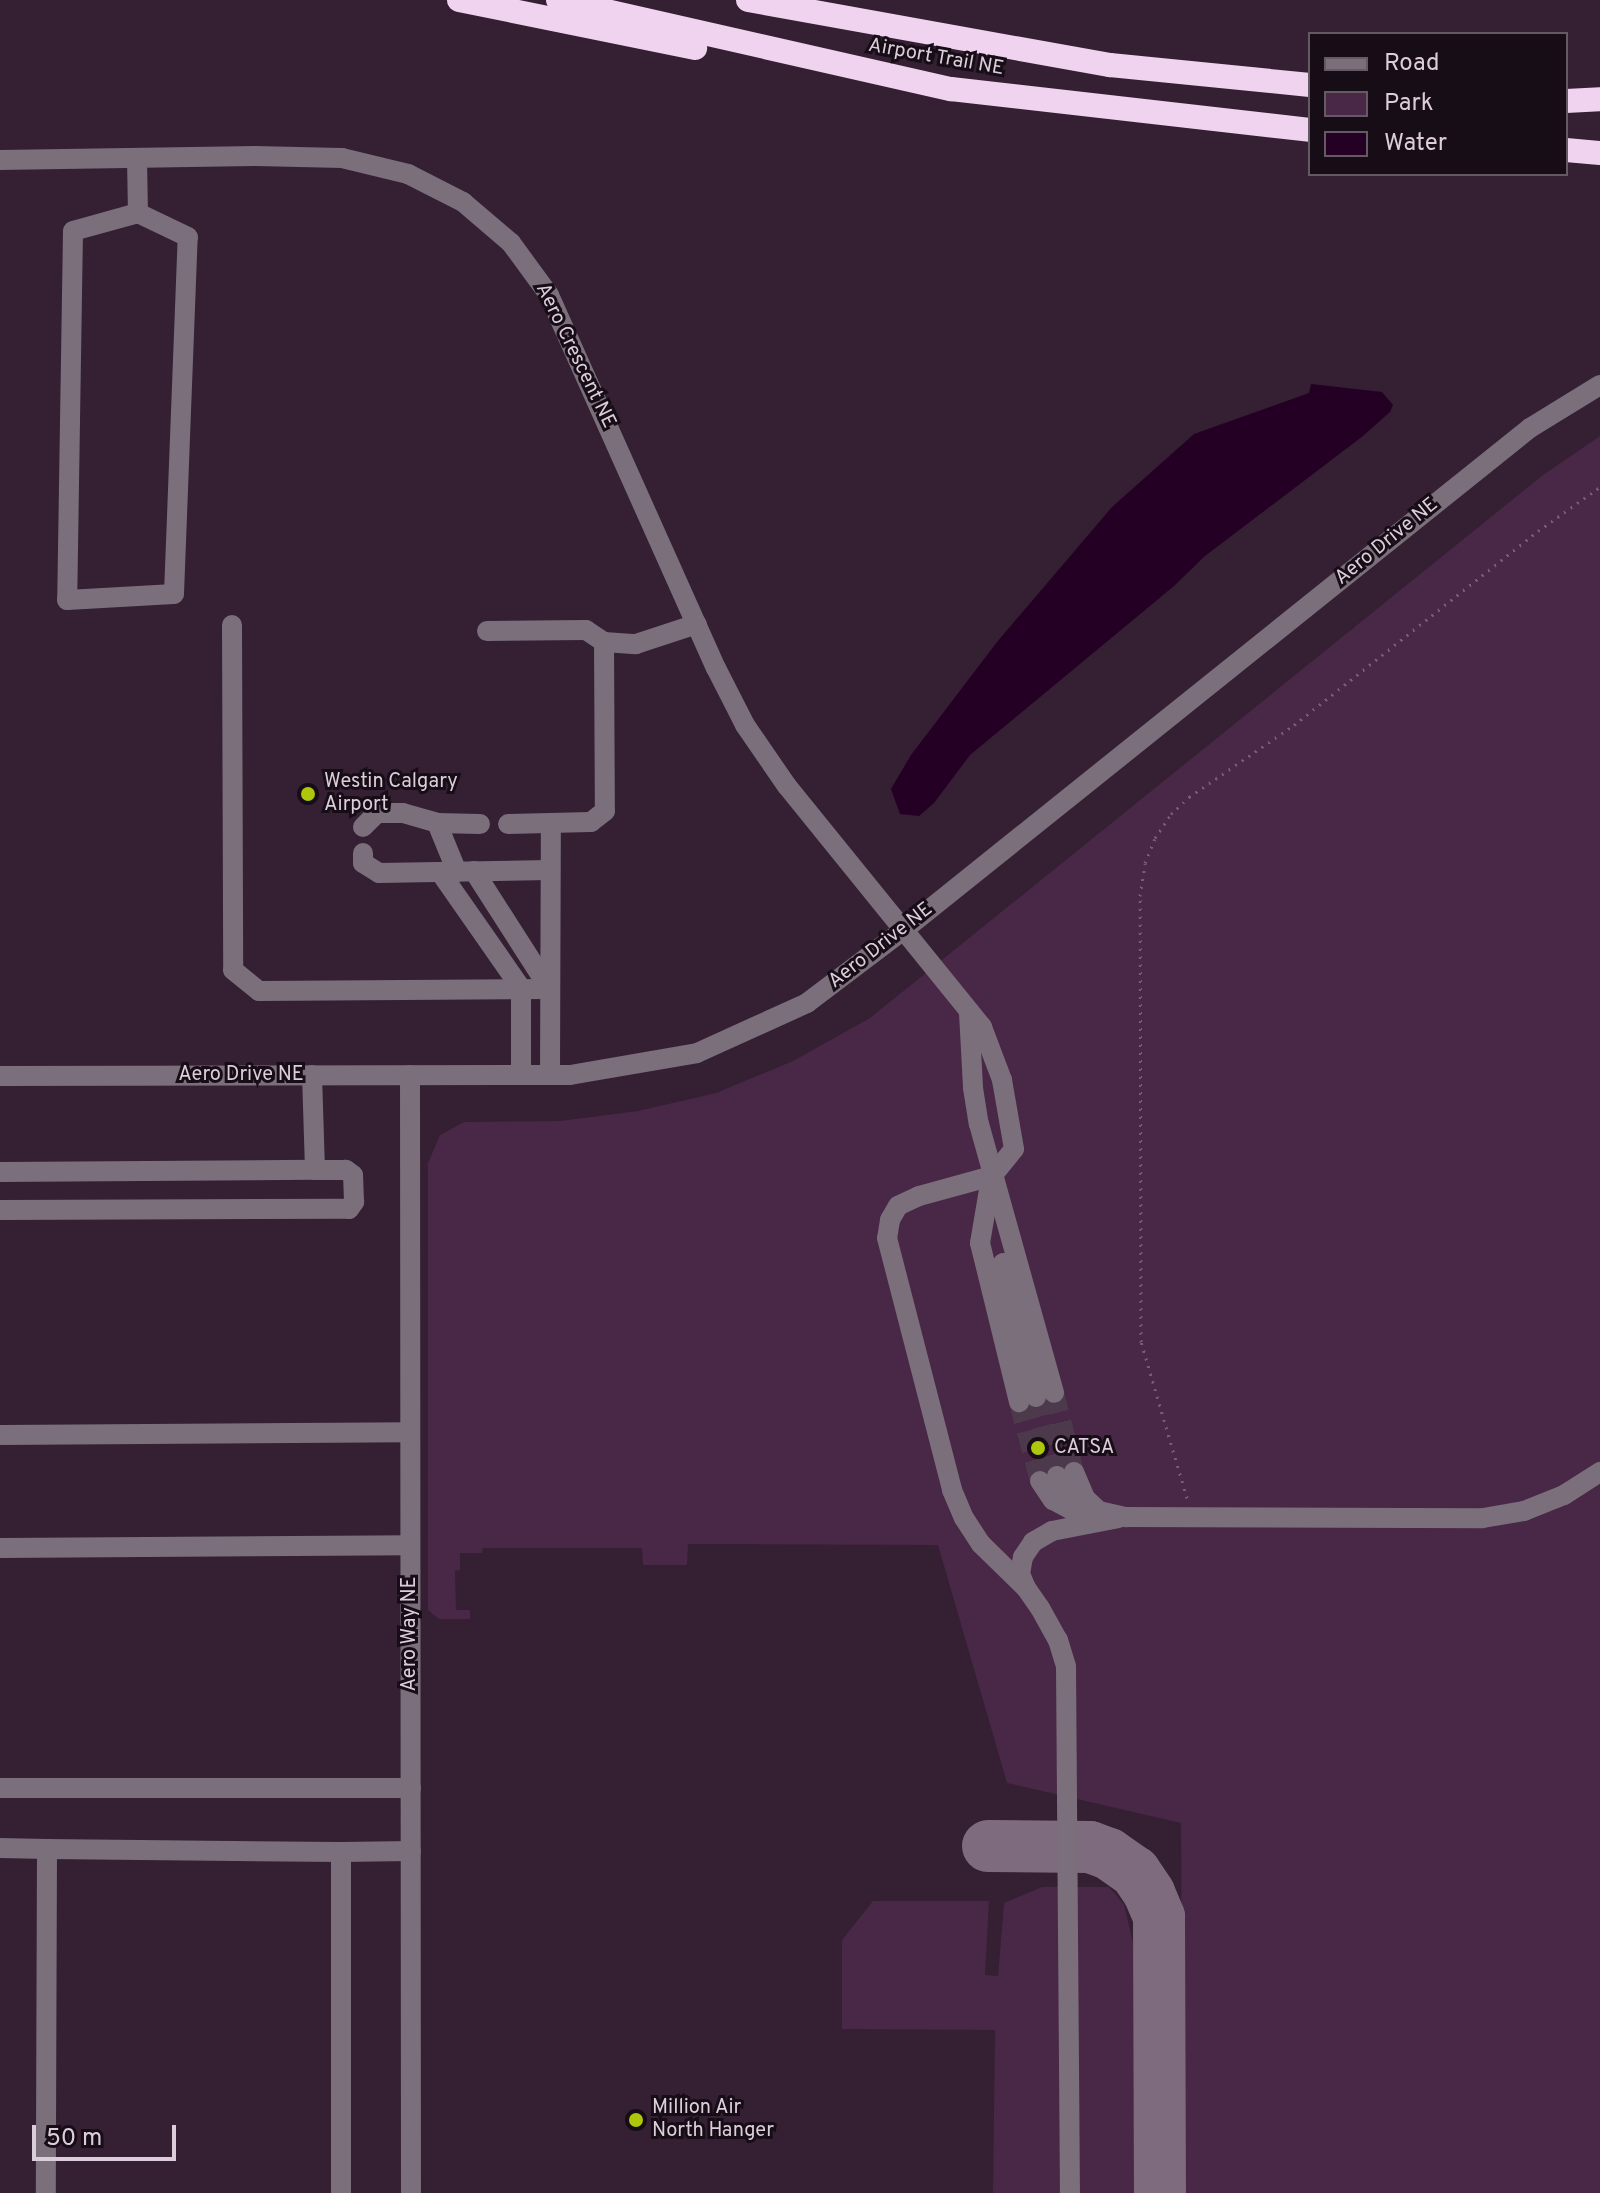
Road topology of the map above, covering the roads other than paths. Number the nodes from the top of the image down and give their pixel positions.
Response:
1 (459, 0) edge
2 (558, 0) edge
3 (748, 0) edge
4 (820, 0) edge
5 (1110, 65) junction
6 (1308, 85) edge
7 (951, 89) junction
8 (1600, 100) edge
9 (1568, 101) edge
10 (1308, 130) edge
11 (1568, 142) edge
12 (1600, 142) edge
13 (1568, 150) edge
14 (1600, 153) edge
15 (137, 158) junction
16 (0, 160) edge
17 (138, 213) junction
18 (1600, 385) edge
19 (697, 624) junction
20 (232, 625) dead end
21 (487, 631) dead end
22 (604, 642) junction
23 (437, 823) junction
24 (480, 824) dead end
25 (508, 824) dead end
26 (551, 824) junction
27 (363, 827) dead end
28 (363, 853) dead end
29 (550, 870) junction
30 (457, 872) junction
31 (905, 929) junction
32 (521, 988) junction
33 (549, 989) junction
34 (965, 1002) junction
35 (312, 1075) junction
36 (410, 1075) junction
37 (521, 1075) junction
38 (550, 1075) junction
39 (0, 1076) edge
40 (315, 1170) junction
41 (0, 1172) edge
42 (992, 1176) junction
43 (0, 1210) edge
44 (410, 1432) junction
45 (0, 1435) edge
46 (1600, 1472) edge
47 (1097, 1510) junction
48 (1126, 1517) junction
49 (1033, 1542) junction
50 (981, 1544) junction
51 (410, 1545) junction
52 (0, 1548) edge
53 (1026, 1588) junction
54 (0, 1788) edge
55 (411, 1788) junction
56 (0, 1848) edge
57 (47, 1849) junction
58 (411, 1851) junction
59 (341, 1852) junction
60 (46, 2193) edge
61 (341, 2193) edge
62 (411, 2193) edge
63 (1070, 2193) edge

1 - 7 highway
2 - 7 highway, Airport Trail NE
3 - 5 highway, Airport Trail NE
4 - 5 highway
5 - 6 highway, Airport Trail NE
7 - 10 highway, Airport Trail NE
8 - 9 highway
11 - 12 highway
13 - 14 highway
15 - 16 street, Aero Crescent NE
15 - 17 street
15 - 19 street, Aero Crescent NE
17 - 17 street
18 - 31 street, Aero Drive NE
19 - 22 street
19 - 31 street, Aero Crescent NE
20 - 32 street
21 - 22 street
22 - 26 street
23 - 24 street
23 - 27 street
23 - 30 street
25 - 26 street
26 - 29 street
28 - 30 street
29 - 30 street
29 - 33 street
30 - 32 street
30 - 33 street
31 - 34 street, Aero Crescent NE
31 - 38 street, Aero Drive NE
32 - 33 street
32 - 37 street
33 - 38 street
34 - 42 street
34 - 42 street, Aero Crescent NE
35 - 36 street, Aero Drive NE
35 - 39 street, Aero Drive NE
35 - 40 street
36 - 37 street, Aero Drive NE
36 - 44 street, Aero Way NE
37 - 38 street, Aero Drive NE
40 - 41 street
40 - 43 street
42 - 42 street
42 - 50 street
44 - 45 street
44 - 51 street, Aero Way NE
46 - 48 street
47 - 47 street
47 - 48 street
48 - 49 street
49 - 50 street
49 - 53 street
50 - 53 street
51 - 52 street
51 - 55 street, Aero Way NE
53 - 63 street
54 - 55 street
55 - 58 street, Aero Way NE
56 - 57 street
57 - 59 street
57 - 60 street
58 - 59 street
58 - 62 street, Aero Way NE
59 - 61 street

